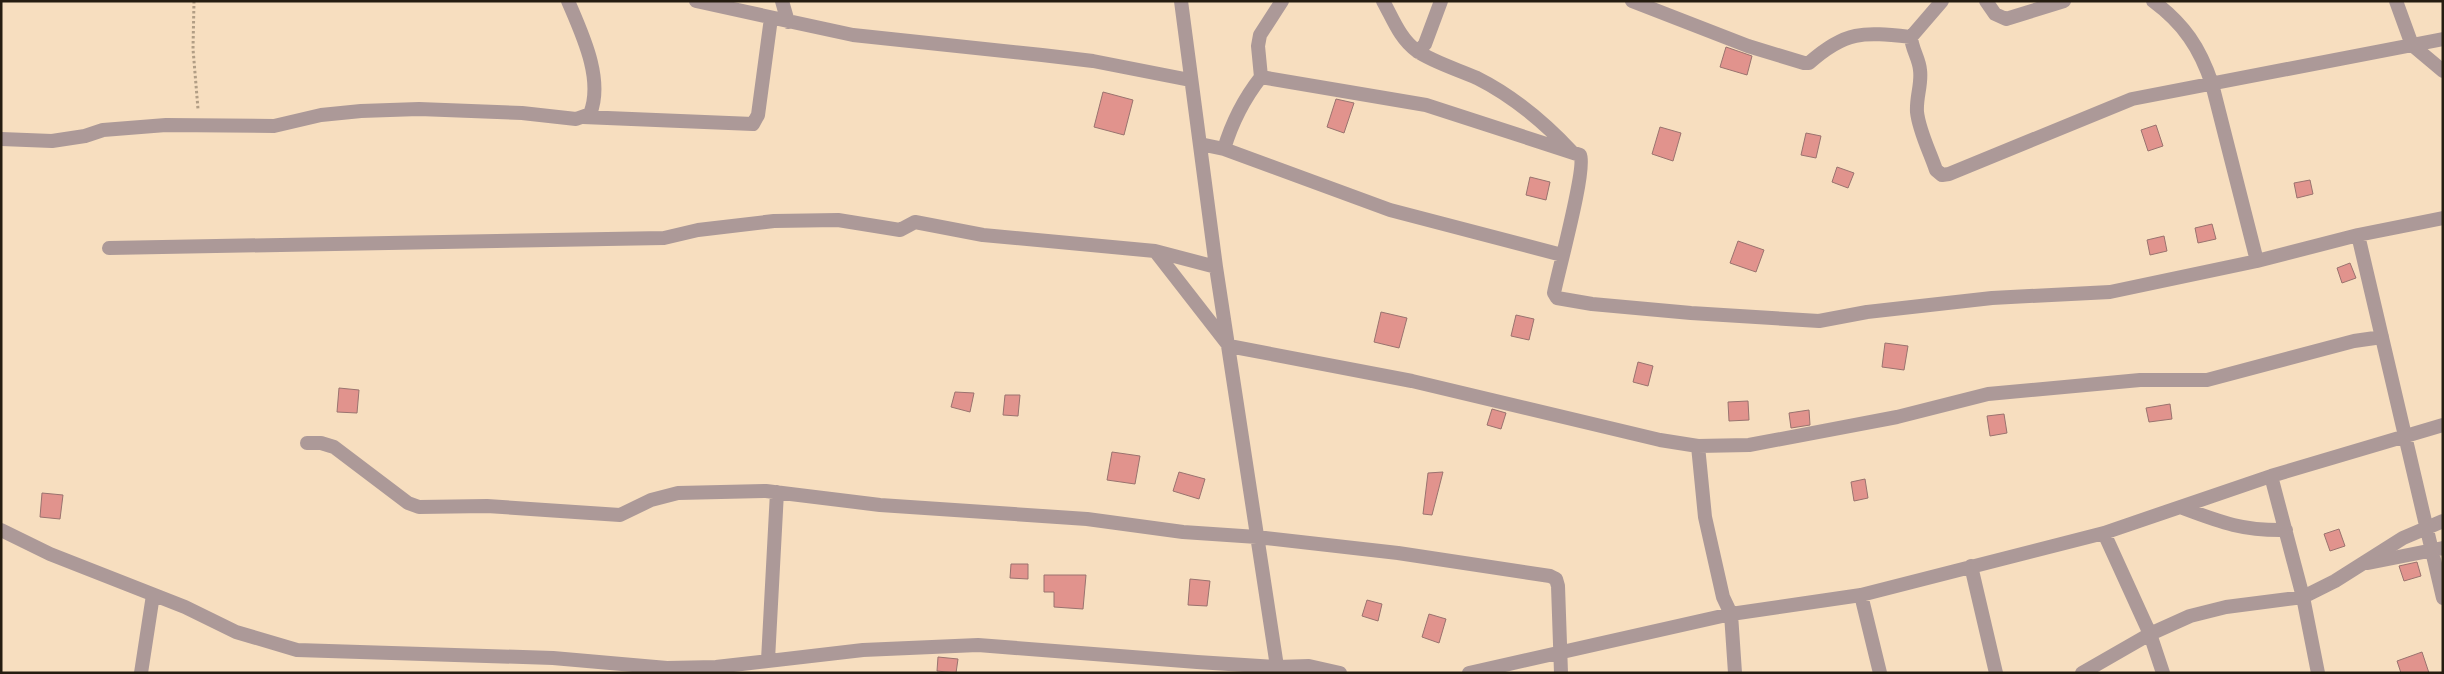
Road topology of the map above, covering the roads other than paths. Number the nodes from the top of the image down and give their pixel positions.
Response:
1 (568, 1) edge
2 (696, 1) edge
3 (782, 1) edge
4 (1181, 1) edge
5 (1282, 1) edge
6 (1383, 1) edge
7 (1440, 1) edge
8 (1632, 1) edge
9 (1942, 1) edge
10 (1986, 1) edge
11 (2064, 1) edge
12 (2152, 1) edge
13 (2396, 1) edge
14 (771, 18) junction
15 (788, 22) junction
16 (1911, 37) junction
17 (2443, 39) edge
18 (2412, 45) junction
19 (1418, 52) junction
20 (2443, 70) edge
21 (1261, 77) junction
22 (1190, 80) junction
23 (2212, 84) junction
24 (583, 117) junction
25 (1, 139) edge
26 (1200, 144) junction
27 (1224, 149) junction
28 (1574, 153) junction
29 (2443, 218) edge
30 (2358, 235) junction
31 (109, 248) dead end
32 (1155, 251) junction
33 (1562, 255) junction
34 (2257, 261) junction
35 (1216, 267) junction
36 (2382, 337) junction
37 (1229, 346) junction
38 (2443, 425) edge
39 (2404, 436) junction
40 (306, 443) dead end
41 (1698, 446) junction
42 (2271, 476) junction
43 (776, 492) junction
44 (2180, 507) junction
45 (2443, 521) edge
46 (1, 530) edge
47 (2286, 530) junction
48 (2426, 530) junction
49 (2104, 533) junction
50 (1257, 537) junction
51 (2437, 550) edge
52 (2360, 565) junction
53 (1972, 566) junction
54 (153, 595) junction
55 (1861, 595) junction
56 (2304, 597) junction
57 (2443, 598) edge
58 (1731, 614) junction
59 (2150, 634) junction
60 (1560, 652) junction
61 (768, 660) junction
62 (1277, 670) edge
63 (141, 673) edge
64 (1340, 673) edge
65 (1469, 673) edge
66 (1561, 673) edge
67 (1735, 673) edge
68 (1880, 673) edge
69 (1996, 673) edge
70 (2082, 673) edge
71 (2163, 673) edge
72 (2318, 673) edge

1 - 24 street
2 - 14 street
3 - 15 street
4 - 22 street
5 - 21 street
6 - 19 street
7 - 19 street
8 - 16 street
9 - 16 street
10 - 11 street
12 - 23 street
13 - 18 street
14 - 15 street
14 - 24 street
15 - 22 street
16 - 23 street
17 - 18 street
18 - 20 street
18 - 23 street
19 - 28 street
21 - 27 street
21 - 28 street
22 - 26 street
23 - 34 street
24 - 25 street
26 - 27 street
26 - 35 street
27 - 33 street
28 - 33 street
29 - 30 street
30 - 34 street
30 - 36 street
31 - 32 street
32 - 35 street
32 - 37 street
33 - 34 street
35 - 37 street
36 - 39 street
36 - 41 street
37 - 41 street
37 - 50 street
38 - 39 street
39 - 42 street
39 - 48 street
40 - 43 street
41 - 58 street
42 - 44 street
42 - 47 street
43 - 50 street
43 - 61 street
44 - 47 street
44 - 49 street
45 - 48 street
46 - 54 street
47 - 56 street
48 - 51 street
48 - 52 street
49 - 53 street
49 - 59 street
50 - 60 street
50 - 62 street
51 - 52 street
51 - 57 street
52 - 56 street
53 - 55 street
53 - 69 street
54 - 61 street
54 - 63 street
55 - 58 street
55 - 68 street
56 - 59 street
56 - 72 street
58 - 60 street
58 - 67 street
59 - 70 street
59 - 71 street
60 - 65 street
60 - 66 street
61 - 62 street
62 - 64 street

